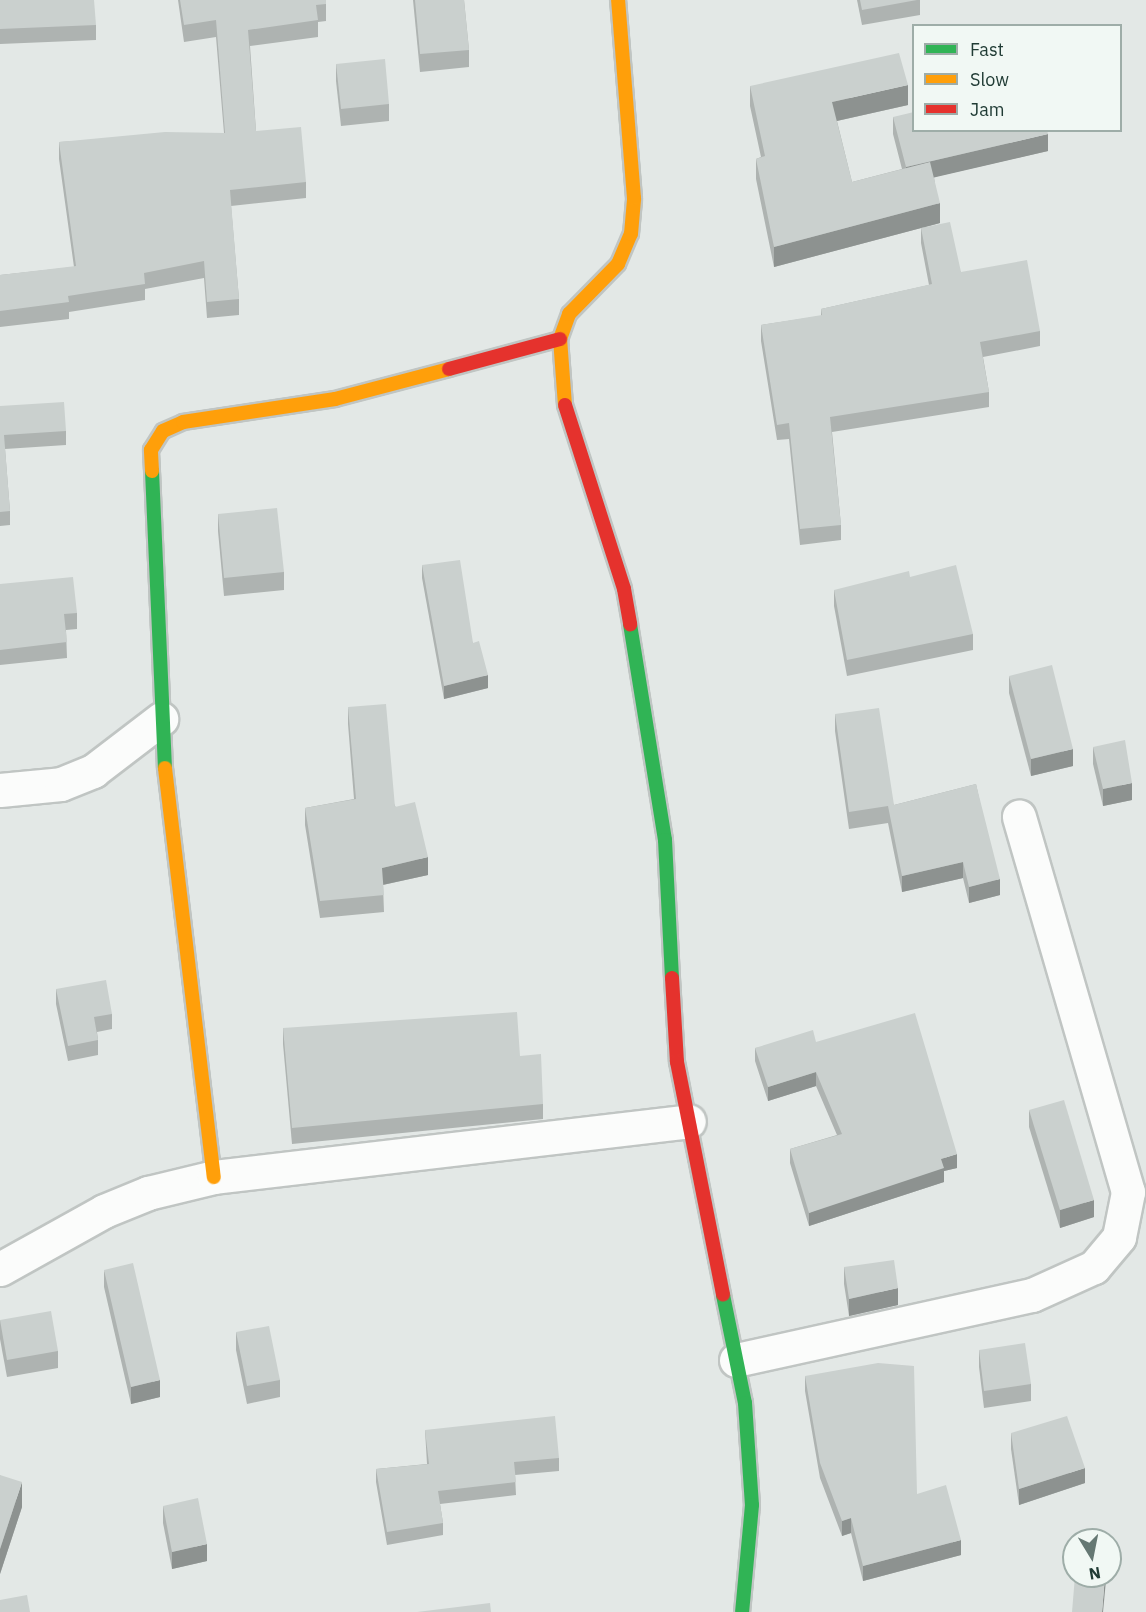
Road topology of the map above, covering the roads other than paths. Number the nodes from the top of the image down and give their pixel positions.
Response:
1 (618, 0) edge
2 (560, 339) junction
3 (161, 719) junction
4 (0, 790) edge
5 (1019, 816) dead end
6 (689, 1121) junction
7 (214, 1177) junction
8 (0, 1269) edge
9 (736, 1360) junction
10 (742, 1612) edge

1 - 2 street
2 - 3 street
2 - 6 street
3 - 4 street
3 - 7 street
5 - 9 street
6 - 7 street
6 - 9 street
7 - 8 street
9 - 10 street

